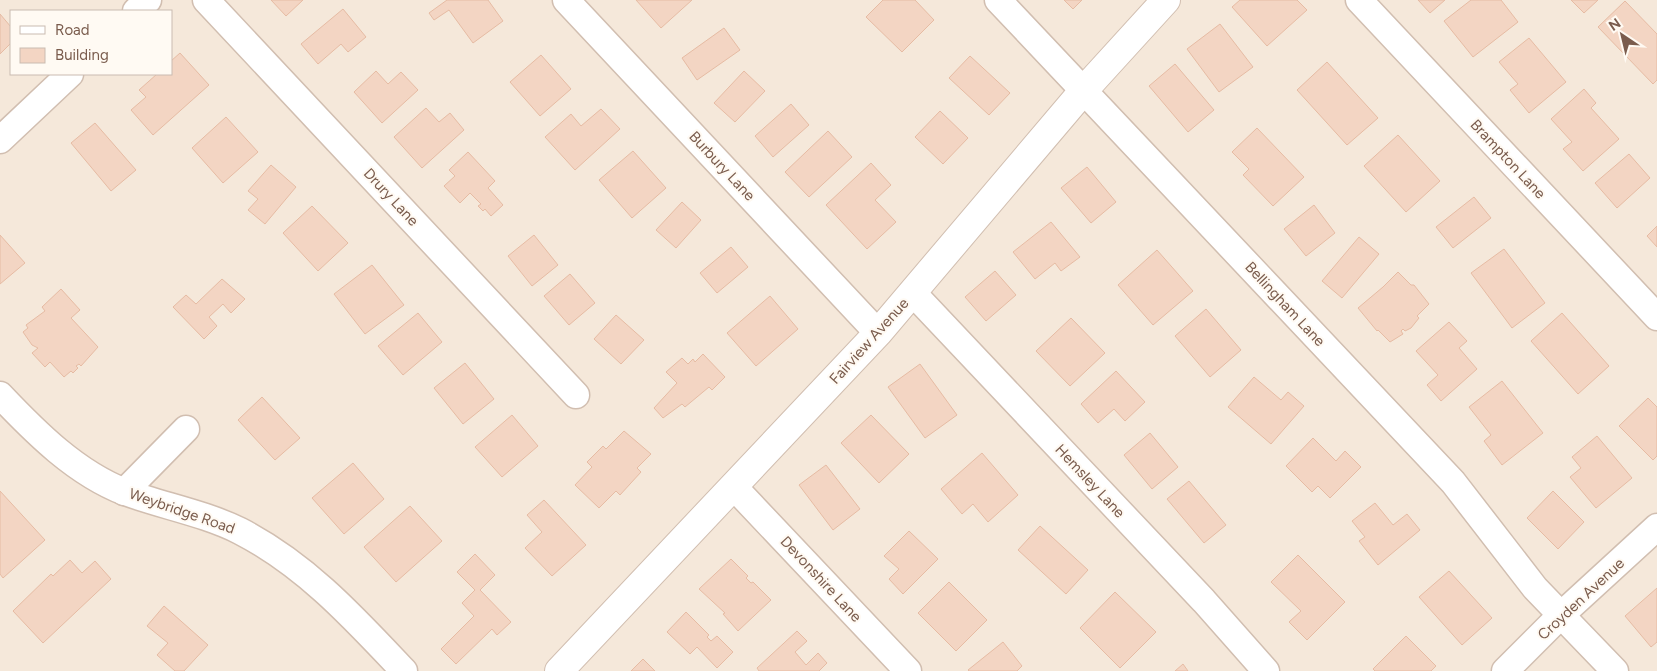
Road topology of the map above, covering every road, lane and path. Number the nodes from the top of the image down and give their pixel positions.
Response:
1 (148, 0) edge
2 (206, 0) edge
3 (566, 0) edge
4 (998, 0) edge
5 (1166, 0) edge
6 (1359, 0) edge
7 (137, 10) edge
8 (69, 75) edge
9 (1084, 90) junction
10 (0, 140) edge
11 (913, 293) junction
12 (1657, 318) edge
13 (878, 333) junction
14 (576, 395) dead end
15 (0, 396) edge
16 (186, 429) dead end
17 (734, 487) junction
18 (124, 492) junction
19 (1657, 527) edge
20 (1561, 615) junction
21 (404, 671) edge
22 (559, 671) edge
23 (908, 671) edge
24 (1266, 671) edge
25 (1505, 671) edge
26 (1615, 671) edge

1 - 7 street
2 - 14 street, Drury Lane
3 - 13 street, Burbury Lane
4 - 9 street, Bellingham Lane
5 - 9 street, Fairview Avenue
6 - 12 street, Brampton Lane
8 - 10 street
9 - 11 street, Fairview Avenue
9 - 20 street, Bellingham Lane
11 - 13 street, Fairview Avenue
11 - 24 street, Hemsley Lane
13 - 17 street, Fairview Avenue
15 - 18 street, Weybridge Road
16 - 18 street
17 - 22 street, Fairview Avenue
17 - 23 street, Devonshire Lane
18 - 21 street, Weybridge Road
19 - 20 street, Croyden Avenue
20 - 25 street, Croyden Avenue
20 - 26 street, Bellingham Lane

